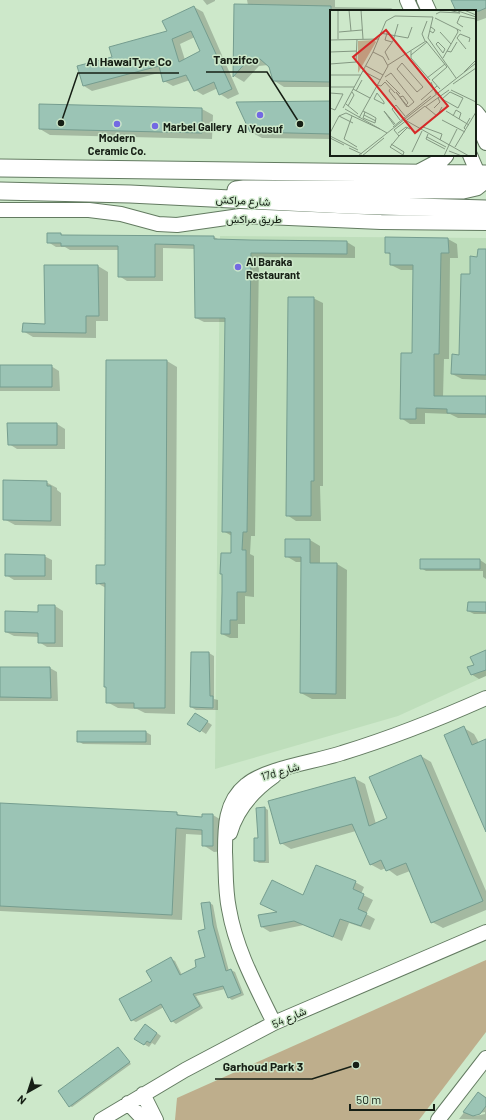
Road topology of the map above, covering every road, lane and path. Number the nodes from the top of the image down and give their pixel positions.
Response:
1 (407, 0) edge
2 (424, 0) edge
3 (412, 10) edge
4 (429, 10) edge
5 (476, 114) edge
6 (476, 119) edge
7 (486, 127) edge
8 (486, 143) edge
9 (444, 156) edge
10 (471, 156) edge
11 (0, 168) edge
12 (418, 173) junction
13 (483, 180) edge
14 (0, 191) edge
15 (217, 198) junction
16 (486, 209) edge
17 (0, 210) edge
18 (486, 223) edge
19 (486, 698) edge
20 (486, 932) edge
21 (274, 1023) junction
22 (486, 1058) edge
23 (143, 1094) junction
24 (128, 1103) junction
25 (101, 1120) edge
26 (144, 1120) edge
27 (156, 1120) edge
28 (438, 1120) edge

1 - 3 street
2 - 4 street
5 - 7 main road
6 - 8 street
9 - 12 main road
10 - 13 street
11 - 12 main road
12 - 13 main road
13 - 15 main road
14 - 15 main road, شارع مراكش
15 - 16 main road, شارع مراكش
17 - 18 street, طريق مراكش
19 - 21 street, 17d شارع
20 - 21 street, شارع 54
21 - 23 street, شارع 54
22 - 28 street
23 - 24 street, شارع 54
23 - 27 street
24 - 25 street, شارع 54
24 - 26 street

